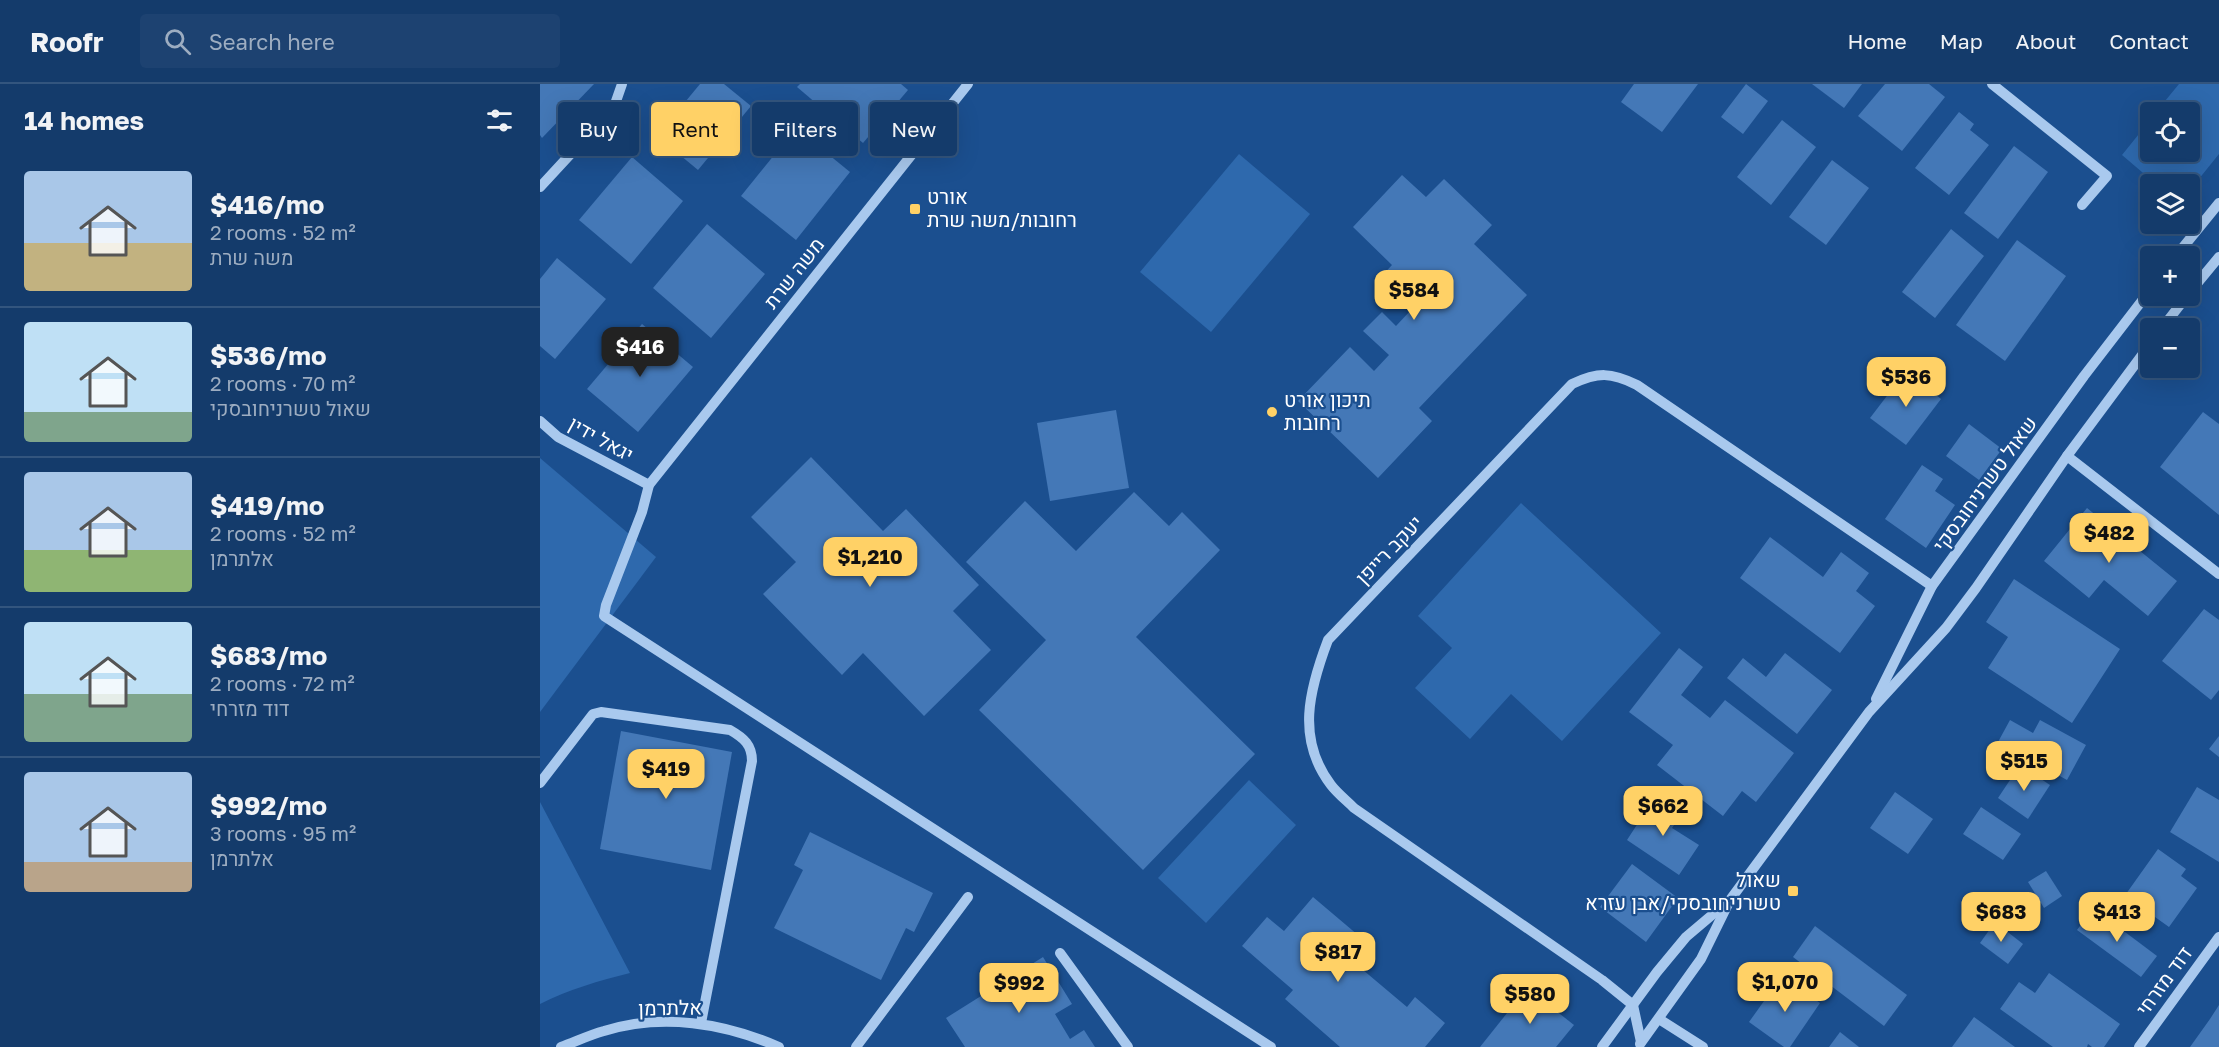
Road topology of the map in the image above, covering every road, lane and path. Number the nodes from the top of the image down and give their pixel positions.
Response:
1 (622, 84) edge
2 (968, 84) edge
3 (1992, 84) edge
4 (540, 187) edge
5 (2219, 203) edge
6 (2082, 205) dead end
7 (2184, 246) edge
8 (2219, 257) edge
9 (2200, 280) edge
10 (2140, 303) edge
11 (2179, 306) edge
12 (2170, 318) edge
13 (2140, 358) edge
14 (540, 421) edge
15 (2067, 456) junction
16 (649, 485) junction
17 (2219, 574) edge
18 (1932, 586) junction
19 (1869, 712) junction
20 (540, 783) edge
21 (968, 897) dead end
22 (1730, 900) junction
23 (2219, 937) edge
24 (1060, 953) dead end
25 (1633, 1005) junction
26 (1659, 1019) junction
27 (701, 1023) junction
28 (1640, 1045) edge
29 (561, 1047) edge
30 (779, 1047) edge
31 (856, 1047) edge
32 (1128, 1047) edge
33 (1271, 1047) edge
34 (1602, 1047) edge
35 (1703, 1047) edge
36 (2139, 1047) edge

1 - 4 street
2 - 16 street, משה שרת
3 - 6 street
5 - 7 street
8 - 9 street
10 - 18 street, שאול טשרניחובסקי
11 - 12 street
13 - 15 street, שאול טשרניחובסקי
14 - 16 street, יגאל ידין
15 - 17 street
15 - 19 street, שאול טשרניחובסקי
16 - 33 street
18 - 19 street, שאול טשרניחובסקי
18 - 25 street, יעקב רייפן
19 - 22 street, שאול טשרניחובסקי
20 - 27 street
21 - 31 street
22 - 25 street, שאול טשרניחובסקי
22 - 26 street, שאול טשרניחובסקי
23 - 36 street, דוד מזרחי
24 - 32 street
25 - 28 street
25 - 34 street, שאול טשרניחובסקי
26 - 28 street, שאול טשרניחובסקי
26 - 35 street
27 - 29 street, אלתרמן
27 - 30 street, אלתרמן

